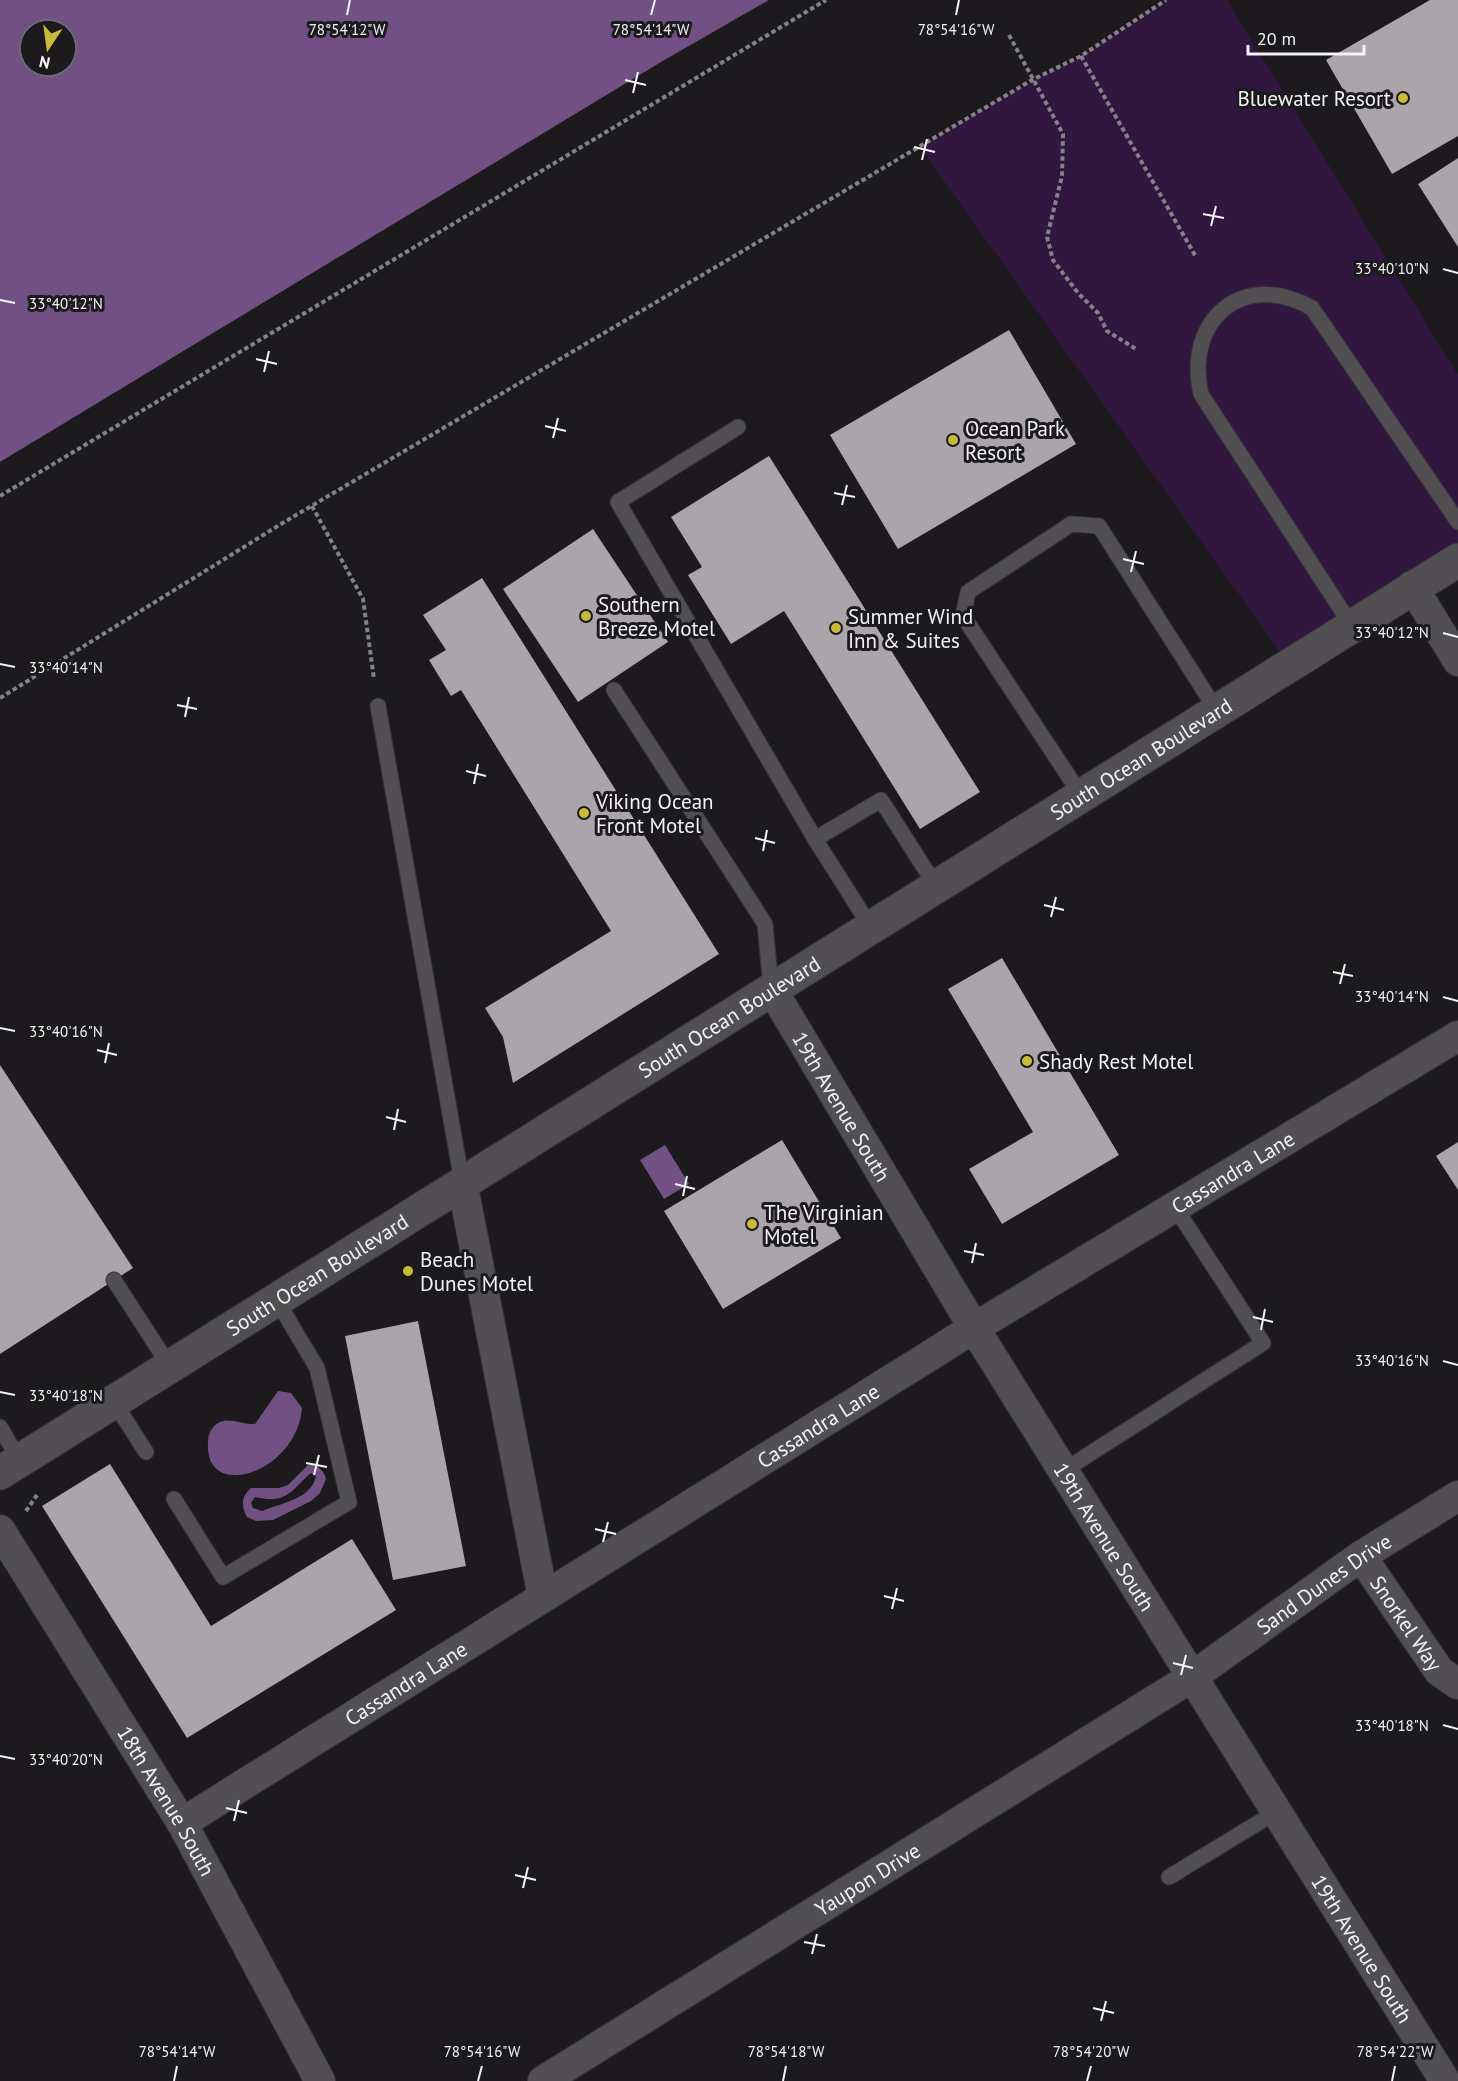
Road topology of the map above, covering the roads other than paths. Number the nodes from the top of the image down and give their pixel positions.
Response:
1 (738, 427) dead end
2 (1458, 522) edge
3 (1458, 560) edge
4 (1412, 586) junction
5 (1352, 626) junction
6 (1458, 661) edge
7 (614, 690) dead end
8 (378, 706) road end
9 (1216, 711) junction
10 (1081, 795) junction
11 (815, 839) junction
12 (936, 886) junction
13 (870, 926) junction
14 (771, 988) junction
15 (1458, 1036) edge
16 (462, 1182) junction
17 (1175, 1207) junction
18 (114, 1280) dead end
19 (276, 1299) junction
20 (974, 1328) junction
21 (170, 1367) junction
22 (114, 1402) junction
23 (0, 1427) edge
24 (146, 1452) dead end
25 (10, 1467) edge
26 (1063, 1471) junction
27 (1458, 1496) edge
28 (174, 1499) dead end
29 (0, 1530) edge
30 (1361, 1556) junction
31 (543, 1598) junction
32 (1192, 1677) junction
33 (1458, 1684) edge
34 (1276, 1812) junction
35 (182, 1823) junction
36 (1169, 1877) dead end
37 (320, 2081) edge
38 (543, 2081) edge
39 (1445, 2081) edge

1 - 11 lane
2 - 5 lane
3 - 4 main road, South Ocean Boulevard
4 - 5 main road, South Ocean Boulevard
4 - 6 street
5 - 9 main road, South Ocean Boulevard
7 - 14 lane
8 - 16 lane
9 - 10 main road, South Ocean Boulevard
9 - 10 lane
10 - 12 main road, South Ocean Boulevard
11 - 12 lane
11 - 13 lane
12 - 13 main road, South Ocean Boulevard
13 - 14 main road, South Ocean Boulevard
14 - 16 main road, South Ocean Boulevard
14 - 20 street, 19th Avenue South
15 - 17 street, Cassandra Lane
16 - 19 main road, South Ocean Boulevard
16 - 31 street
17 - 20 street, Cassandra Lane
17 - 26 lane
18 - 21 lane
19 - 21 main road, South Ocean Boulevard
19 - 28 lane
20 - 26 street, 19th Avenue South
20 - 31 street, Cassandra Lane
21 - 22 main road, South Ocean Boulevard
22 - 24 lane
22 - 25 main road, South Ocean Boulevard
23 - 25 lane
26 - 32 street, 19th Avenue South
27 - 30 street, Sand Dunes Drive
29 - 35 street, 18th Avenue South
30 - 32 street, Sand Dunes Drive
30 - 33 street, Snorkel Way
31 - 35 street, Cassandra Lane
32 - 34 street, 19th Avenue South
32 - 38 street, Yaupon Drive
34 - 36 lane
34 - 39 street, 19th Avenue South
35 - 37 street, 18th Avenue South

